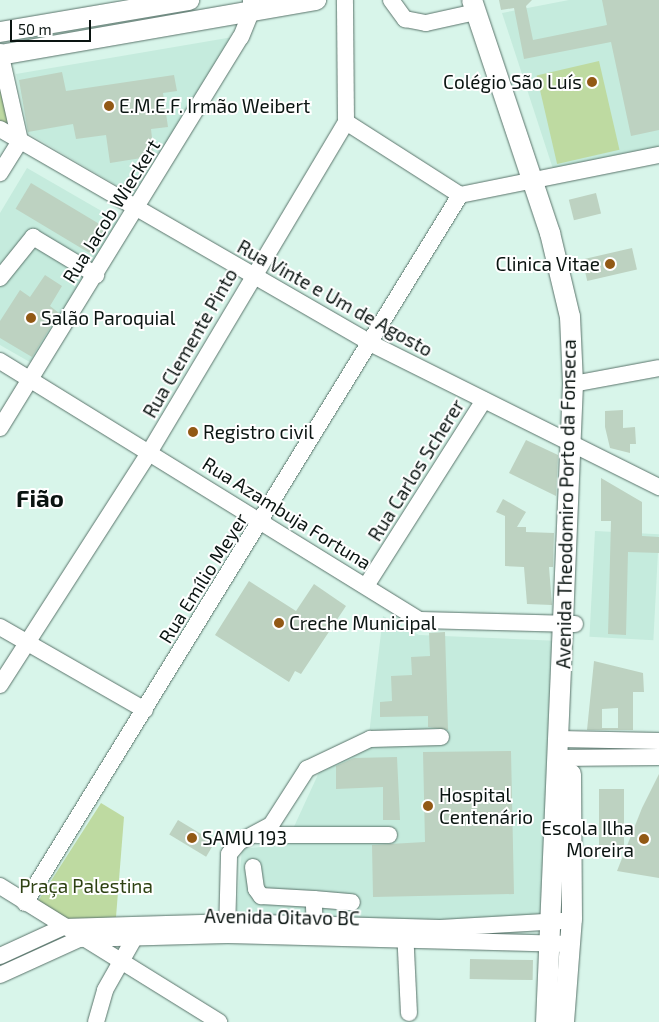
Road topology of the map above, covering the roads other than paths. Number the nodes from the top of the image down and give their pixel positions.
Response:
1 (189, 0) edge
2 (316, 0) edge
3 (345, 0) edge
4 (390, 0) edge
5 (132, 4) edge
6 (478, 4) edge
7 (251, 6) edge
8 (0, 32) edge
9 (0, 54) edge
10 (346, 122) junction
11 (0, 129) edge
12 (20, 141) junction
13 (659, 155) edge
14 (0, 173) edge
15 (539, 182) junction
16 (460, 195) junction
17 (137, 209) junction
18 (96, 275) junction
19 (253, 275) junction
20 (0, 278) edge
21 (370, 343) junction
22 (0, 361) edge
23 (659, 368) edge
24 (31, 378) junction
25 (580, 383) junction
26 (484, 400) junction
27 (0, 428) edge
28 (577, 447) junction
29 (150, 451) junction
30 (659, 487) edge
31 (261, 522) junction
32 (366, 586) junction
33 (569, 624) junction
34 (0, 627) edge
35 (26, 643) junction
36 (0, 685) edge
37 (145, 710) junction
38 (441, 738) dead end
39 (659, 741) edge
40 (565, 749) junction
41 (659, 757) edge
42 (389, 835) dead end
43 (257, 836) junction
44 (563, 841) junction
45 (253, 867) dead end
46 (0, 886) edge
47 (314, 899) junction
48 (352, 902) dead end
49 (25, 903) junction
50 (572, 919) junction
51 (551, 922) junction
52 (63, 927) junction
53 (227, 928) junction
54 (176, 930) junction
55 (315, 931) junction
56 (406, 934) junction
57 (135, 937) junction
58 (79, 939) junction
59 (550, 943) junction
60 (571, 944) junction
61 (0, 956) edge
62 (119, 963) junction
63 (0, 975) edge
64 (409, 1013) dead end
65 (96, 1022) edge
66 (219, 1022) edge
67 (546, 1022) edge
68 (564, 1022) edge

1 - 5 main road
2 - 7 main road
3 - 10 street
4 - 6 street
5 - 8 main road
6 - 15 main road, Avenida Theodomiro Porto da Fonseca
7 - 9 main road
7 - 17 street, Rua Jacob Wieckert
9 - 12 street
10 - 16 street
10 - 19 street, Rua Clemente Pinto
11 - 12 street, Rua Vinte e Um de Agosto
12 - 14 street
12 - 17 street, Rua Vinte e Um de Agosto
13 - 15 street
15 - 16 street
15 - 25 main road, Avenida Theodomiro Porto da Fonseca
16 - 21 street, Rua Emílio Meyer
17 - 18 street, Rua Jacob Wieckert
17 - 19 street, Rua Vinte e Um de Agosto
18 - 20 street
18 - 24 street, Rua Jacob Wieckert
19 - 21 street, Rua Vinte e Um de Agosto
19 - 29 street, Rua Clemente Pinto
21 - 26 street, Rua Vinte e Um de Agosto
21 - 31 street, Rua Emílio Meyer
22 - 24 street, Rua Azambuja Fortuna
23 - 25 street
24 - 27 street, Rua Jacob Wieckert
24 - 29 street, Rua Azambuja Fortuna
25 - 28 main road, Avenida Theodomiro Porto da Fonseca
26 - 28 street, Rua Vinte e Um de Agosto
26 - 32 street, Rua Carlos Scherer
28 - 30 street, Rua Vinte e Um de Agosto
28 - 33 main road, Avenida Theodomiro Porto da Fonseca
29 - 31 street, Rua Azambuja Fortuna
29 - 35 street, Rua Clemente Pinto
31 - 32 street, Rua Azambuja Fortuna
31 - 37 street, Rua Emílio Meyer
32 - 33 street, Rua Azambuja Fortuna
33 - 40 main road, Avenida Theodomiro Porto da Fonseca
34 - 35 street
35 - 36 street, Rua Clemente Pinto
35 - 37 street
37 - 49 street, Rua Emílio Meyer
38 - 43 street
39 - 40 street
40 - 41 street
40 - 44 main road, Avenida Theodomiro Porto da Fonseca
42 - 43 street
43 - 53 street
44 - 50 main road, Avenida Theodomiro Porto da Fonseca
44 - 51 main road, Avenida Theodomiro Porto da Fonseca
45 - 47 street
46 - 49 street
47 - 48 street
47 - 55 street
49 - 52 street
50 - 51 street, Avenida Oitavo BC
50 - 60 main road, Avenida Theodomiro Porto da Fonseca
51 - 56 street, Avenida Oitavo BC
51 - 59 main road, Avenida Theodomiro Porto da Fonseca
52 - 54 street, Avenida Oitavo BC
52 - 58 street
52 - 61 street, Avenida Oitavo BC
53 - 54 street, Avenida Oitavo BC
53 - 55 street, Avenida Oitavo BC
54 - 57 street, Avenida Oitavo BC
55 - 56 street, Avenida Oitavo BC
56 - 59 street, Avenida Oitavo BC
56 - 64 street
57 - 58 street, Avenida Oitavo BC
57 - 62 street
58 - 62 street
58 - 63 street, Avenida Oitavo BC
59 - 60 street, Avenida Oitavo BC
59 - 67 main road, Avenida Theodomiro Porto da Fonseca
60 - 68 main road, Avenida Theodomiro Porto da Fonseca
62 - 65 street
62 - 66 street

